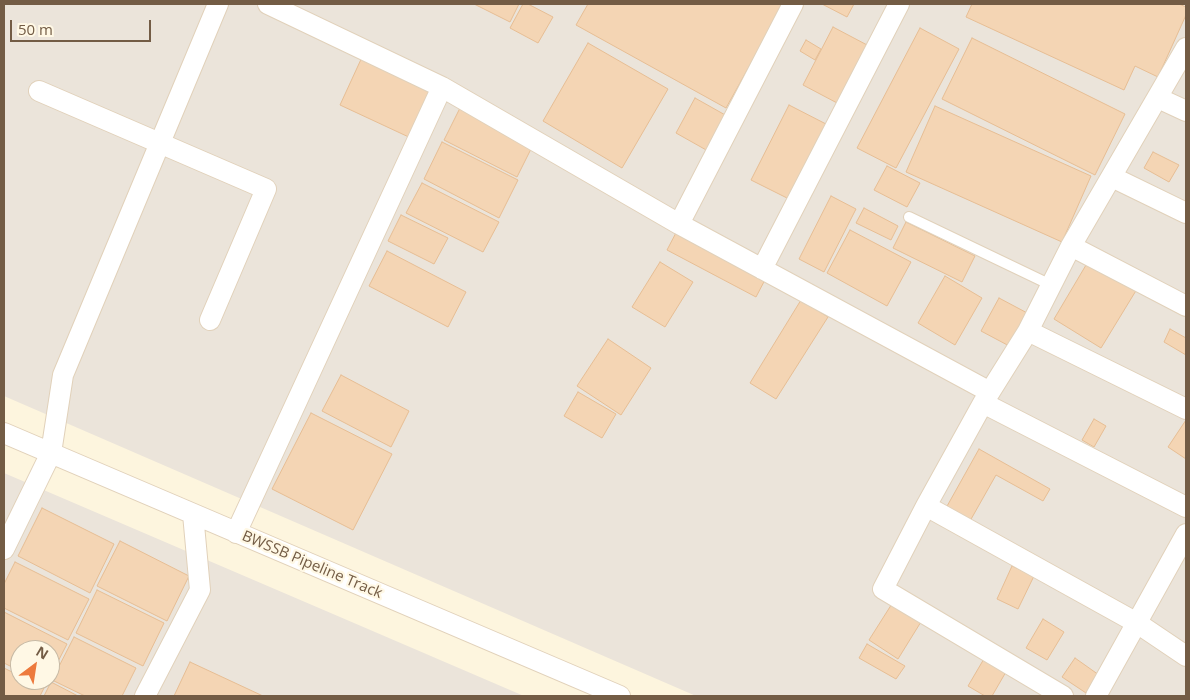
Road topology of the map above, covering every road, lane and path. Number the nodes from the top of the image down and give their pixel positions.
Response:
1 (218, 4) edge
2 (268, 4) edge
3 (793, 4) edge
4 (899, 4) edge
5 (1186, 48) edge
6 (442, 87) junction
7 (39, 90) dead end
8 (1158, 98) junction
9 (1186, 111) edge
10 (160, 142) junction
11 (1112, 177) junction
12 (1186, 213) edge
13 (909, 217) dead end
14 (679, 224) junction
15 (1071, 246) junction
16 (762, 269) junction
17 (1051, 285) junction
18 (1186, 306) edge
19 (210, 320) dead end
20 (1028, 331) junction
21 (987, 397) junction
22 (1186, 409) edge
23 (4, 433) edge
24 (51, 453) junction
25 (926, 506) junction
26 (1186, 507) edge
27 (193, 514) junction
28 (236, 532) junction
29 (1186, 534) edge
30 (4, 549) edge
31 (1136, 623) junction
32 (1186, 656) edge
33 (145, 696) edge
34 (620, 696) edge
35 (1063, 696) edge
36 (1096, 696) edge

1 - 10 street
2 - 6 street
3 - 14 street
4 - 16 street
5 - 8 street
6 - 14 street
6 - 28 street
7 - 10 street
8 - 9 street
8 - 11 street
10 - 19 street
10 - 24 street
11 - 12 street
11 - 15 street
13 - 17 lane
14 - 16 street
15 - 17 street
15 - 18 street
16 - 21 street
17 - 20 street
20 - 21 street
20 - 22 street
21 - 25 street
21 - 26 street
23 - 24 street, BWSSB Pipeline Track
24 - 27 street, BWSSB Pipeline Track
24 - 30 street
25 - 31 street
25 - 35 street
27 - 28 street, BWSSB Pipeline Track
27 - 33 street
28 - 34 street, BWSSB Pipeline Track
29 - 31 street
31 - 32 street
31 - 36 street

